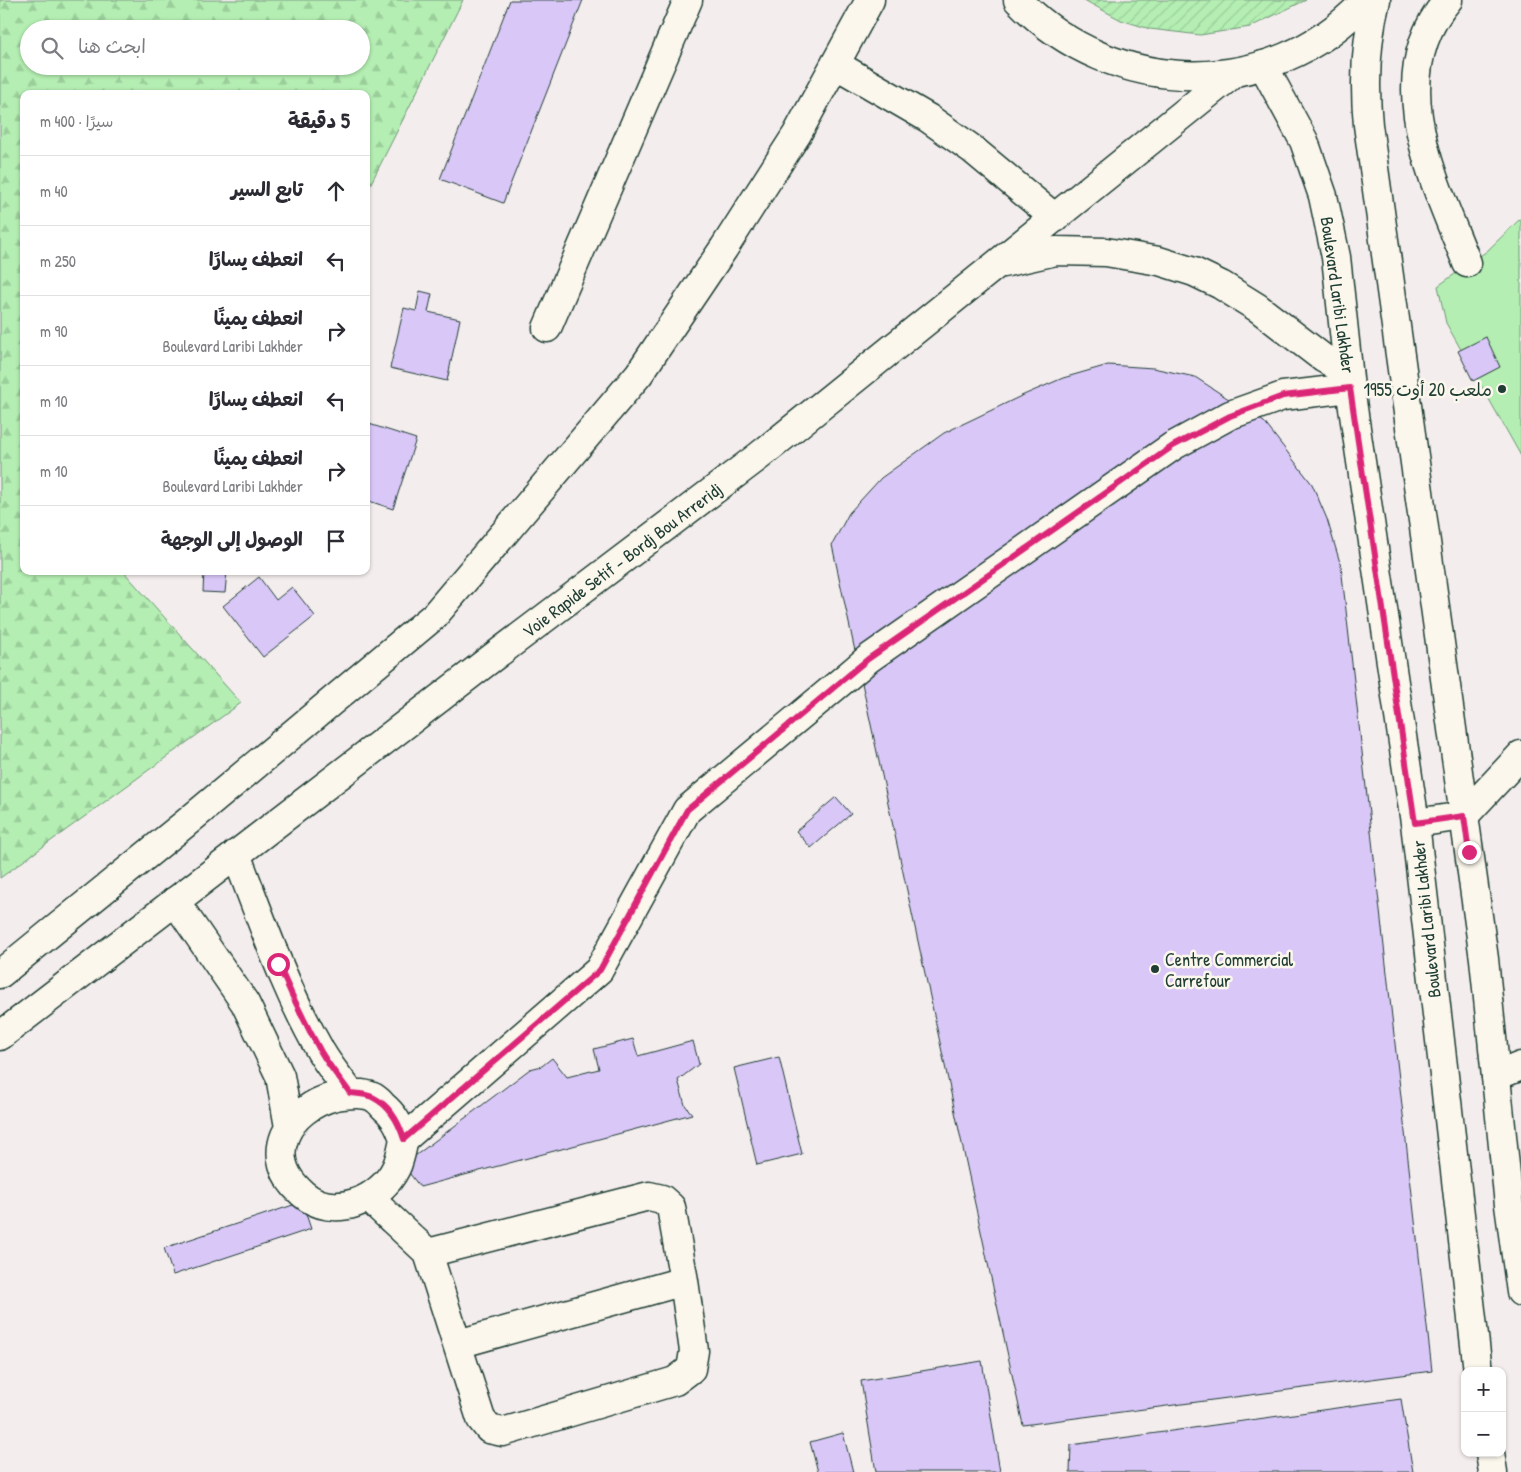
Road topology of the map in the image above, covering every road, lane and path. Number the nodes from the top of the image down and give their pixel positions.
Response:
1 (688, 0) edge
2 (870, 0) edge
3 (1018, 0) edge
4 (1366, 0) edge
5 (1376, 0) edge
6 (1448, 0) edge
7 (835, 64) junction
8 (1263, 65) junction
9 (1235, 72) junction
10 (1055, 218) junction
11 (1467, 263) dead end
12 (996, 265) junction
13 (548, 328) dead end
14 (1349, 380) junction
15 (1521, 755) edge
16 (1464, 816) junction
17 (1415, 823) junction
18 (236, 854) junction
19 (175, 901) junction
20 (0, 974) edge
21 (0, 1036) edge
22 (1521, 1066) edge
23 (1496, 1076) junction
24 (350, 1093) junction
25 (289, 1127) junction
26 (404, 1139) junction
27 (369, 1198) junction
28 (428, 1253) junction
29 (684, 1280) junction
30 (1521, 1292) edge
31 (458, 1344) junction
32 (1478, 1367) edge
33 (1490, 1457) edge
34 (1492, 1472) edge

1 - 13 main road
2 - 7 main road
3 - 9 main road
4 - 8 main road
5 - 16 main road
6 - 11 main road
7 - 10 main road
7 - 20 main road
8 - 9 main road
8 - 14 main road, Boulevard Laribi Lakhder
9 - 10 main road, Voie Rapide Setif - Bordj Bou Arreridj
10 - 12 main road, Voie Rapide Setif - Bordj Bou Arreridj
12 - 14 main road
12 - 18 main road, Voie Rapide Setif - Bordj Bou Arreridj
14 - 17 main road, Boulevard Laribi Lakhder
14 - 26 main road
15 - 16 main road
16 - 17 main road
16 - 23 main road
17 - 32 main road, Boulevard Laribi Lakhder
18 - 19 main road, Voie Rapide Setif - Bordj Bou Arreridj
18 - 24 main road
19 - 21 main road, Voie Rapide Setif - Bordj Bou Arreridj
19 - 25 main road
22 - 23 main road
23 - 30 main road
24 - 25 main road
24 - 26 main road
25 - 27 main road
26 - 27 main road
27 - 28 main road
28 - 29 main road
28 - 31 main road
29 - 31 main road
29 - 31 main road
33 - 34 main road

